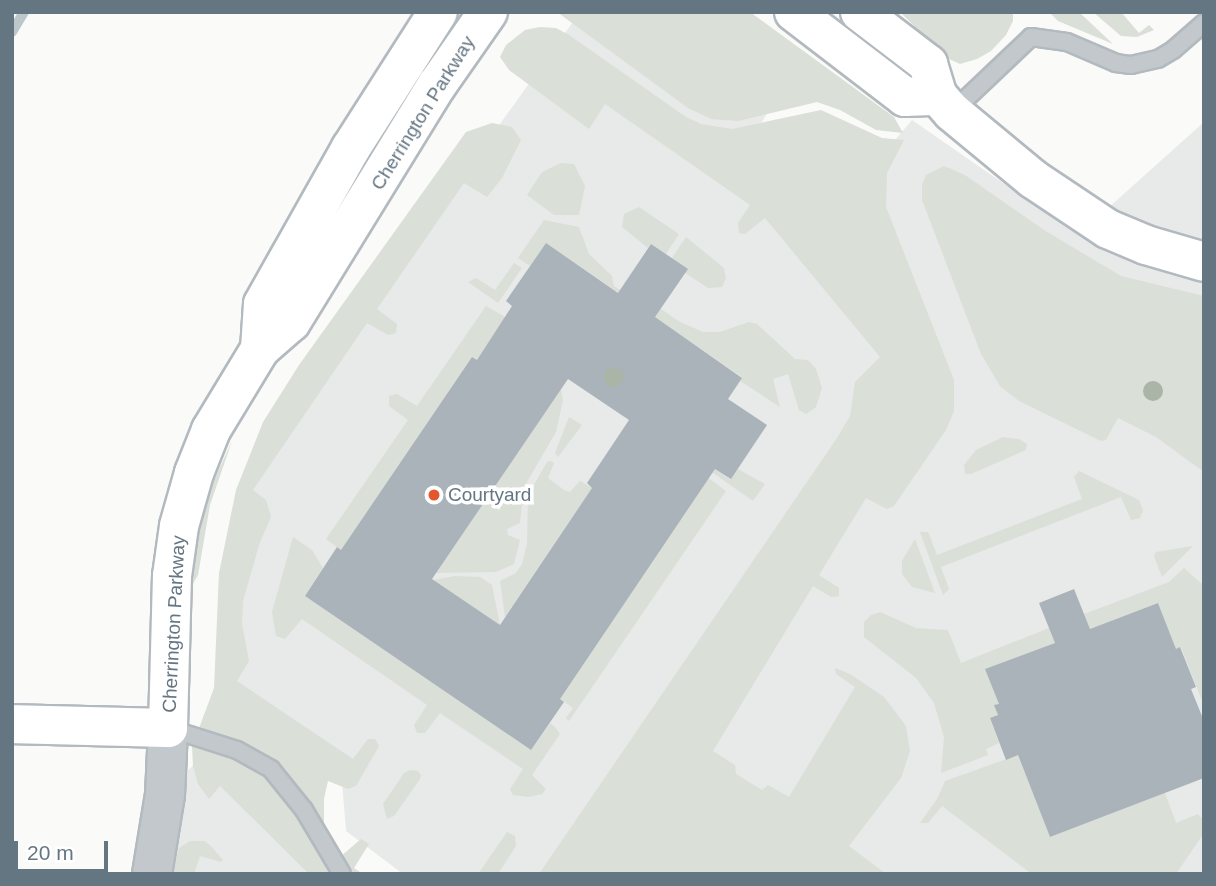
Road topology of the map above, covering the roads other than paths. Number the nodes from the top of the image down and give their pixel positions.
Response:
1 (438, 12) edge
2 (488, 12) edge
3 (794, 12) edge
4 (860, 12) edge
5 (1204, 23) edge
6 (945, 104) junction
7 (1204, 262) edge
8 (260, 349) junction
9 (12, 724) edge
10 (168, 728) junction
11 (152, 874) edge
12 (342, 874) edge

1 - 8 main road, Cherrington Parkway
2 - 8 main road, Cherrington Parkway
3 - 6 main road
4 - 6 main road
5 - 6 lane
6 - 7 main road
8 - 10 main road, Cherrington Parkway
9 - 10 main road
10 - 11 street, Cherrington Parkway
10 - 12 lane

